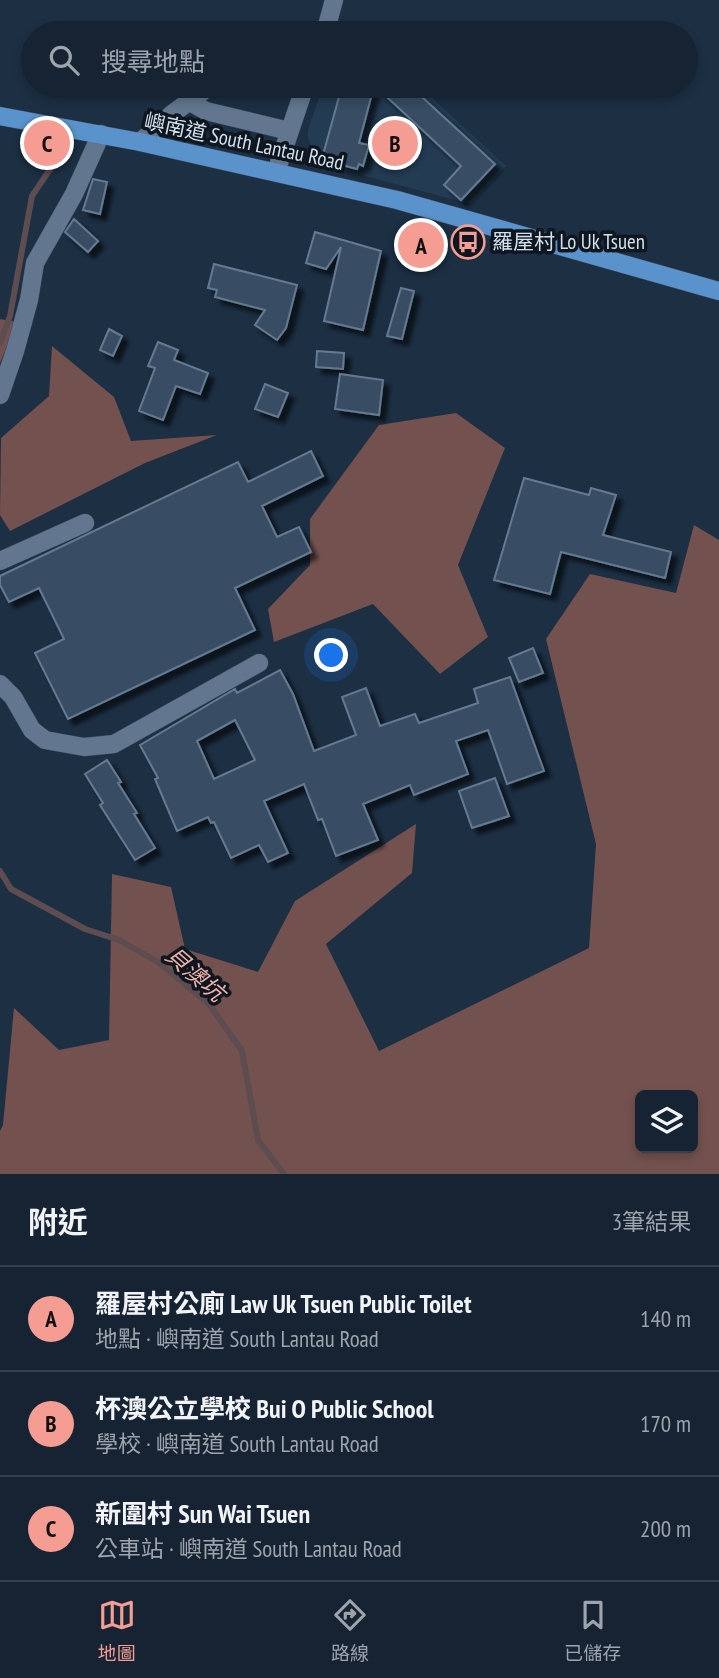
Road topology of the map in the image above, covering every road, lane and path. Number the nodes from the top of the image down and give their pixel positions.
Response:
1 (334, 0) edge
2 (328, 21) edge
3 (195, 98) edge
4 (296, 98) edge
5 (190, 102) junction
6 (0, 116) edge
7 (289, 131) junction
8 (102, 134) junction
9 (140, 142) junction
10 (276, 172) junction
11 (719, 291) edge
12 (0, 395) edge
13 (85, 523) dead end
14 (0, 561) edge
15 (260, 663) dead end
16 (0, 684) edge

1 - 2 street
3 - 5 street
4 - 7 street
5 - 7 street
5 - 9 street
6 - 8 main road, 嶼南道 South Lantau Road
7 - 10 street
8 - 9 main road, 嶼南道 South Lantau Road
8 - 12 street
9 - 10 main road, 嶼南道 South Lantau Road
10 - 11 main road, 嶼南道 South Lantau Road
13 - 14 street
15 - 16 street

